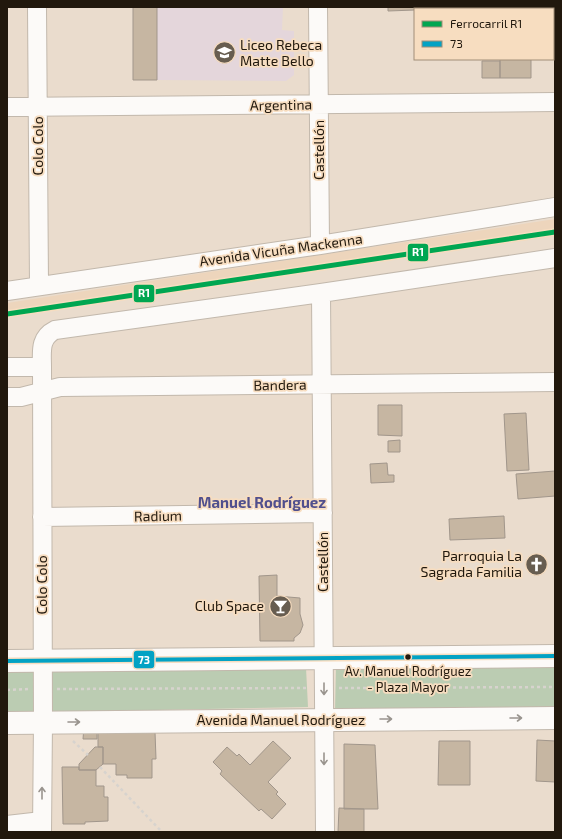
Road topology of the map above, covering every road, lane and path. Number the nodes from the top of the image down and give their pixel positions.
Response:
1 (37, 7) edge
2 (318, 7) edge
3 (555, 102) edge
4 (319, 104) junction
5 (7, 107) edge
6 (38, 107) junction
7 (555, 208) edge
8 (320, 245) junction
9 (555, 258) edge
10 (39, 286) junction
11 (7, 290) edge
12 (321, 293) junction
13 (7, 367) edge
14 (42, 367) junction
15 (555, 382) edge
16 (322, 384) junction
17 (42, 391) junction
18 (7, 397) edge
19 (322, 513) junction
20 (42, 517) junction
21 (555, 656) edge
22 (324, 658) junction
23 (7, 661) edge
24 (42, 661) junction
25 (555, 687) edge
26 (324, 688) junction
27 (42, 689) junction
28 (7, 690) edge
29 (555, 718) edge
30 (324, 720) junction
31 (43, 722) junction
32 (7, 723) edge
33 (72, 740) dead end
34 (88, 755) dead end
35 (100, 767) dead end
36 (7, 825) edge
37 (42, 827) edge
38 (162, 832) edge
39 (325, 832) edge

1 - 6 street, Colo Colo
2 - 4 street, Castellón
3 - 4 street, Argentina
4 - 6 street, Argentina
4 - 8 street, Castellón
5 - 6 street, Argentina
6 - 10 street, Colo Colo
7 - 8 street, Avenida Vicuña Mackenna
8 - 10 street, Avenida Vicuña Mackenna
9 - 12 street
10 - 11 street, Avenida Vicuña Mackenna
12 - 14 street, Colo Colo
12 - 16 street, Castellón
13 - 14 street
14 - 17 street, Colo Colo
15 - 16 street, Bandera
16 - 17 street, Bandera
16 - 19 street, Castellón
17 - 18 street, Bandera
17 - 20 street, Colo Colo
19 - 20 street, Radium
19 - 22 street, Castellón
20 - 24 street, Colo Colo
21 - 22 main road
22 - 24 main road
22 - 26 street, Castellón
23 - 24 main road
24 - 27 street, Colo Colo
25 - 26 path
26 - 27 path
26 -> 30 street, Castellón
27 - 28 path
27 - 31 street, Colo Colo
30 -> 29 main road, Avenida Manuel Rodríguez
31 -> 30 main road, Avenida Manuel Rodríguez
30 -> 39 street, Castellón
31 - 32 main road, Avenida Manuel Rodríguez
37 -> 31 street, Colo Colo
33 - 34 path
35 - 38 path
36 - 37 street

